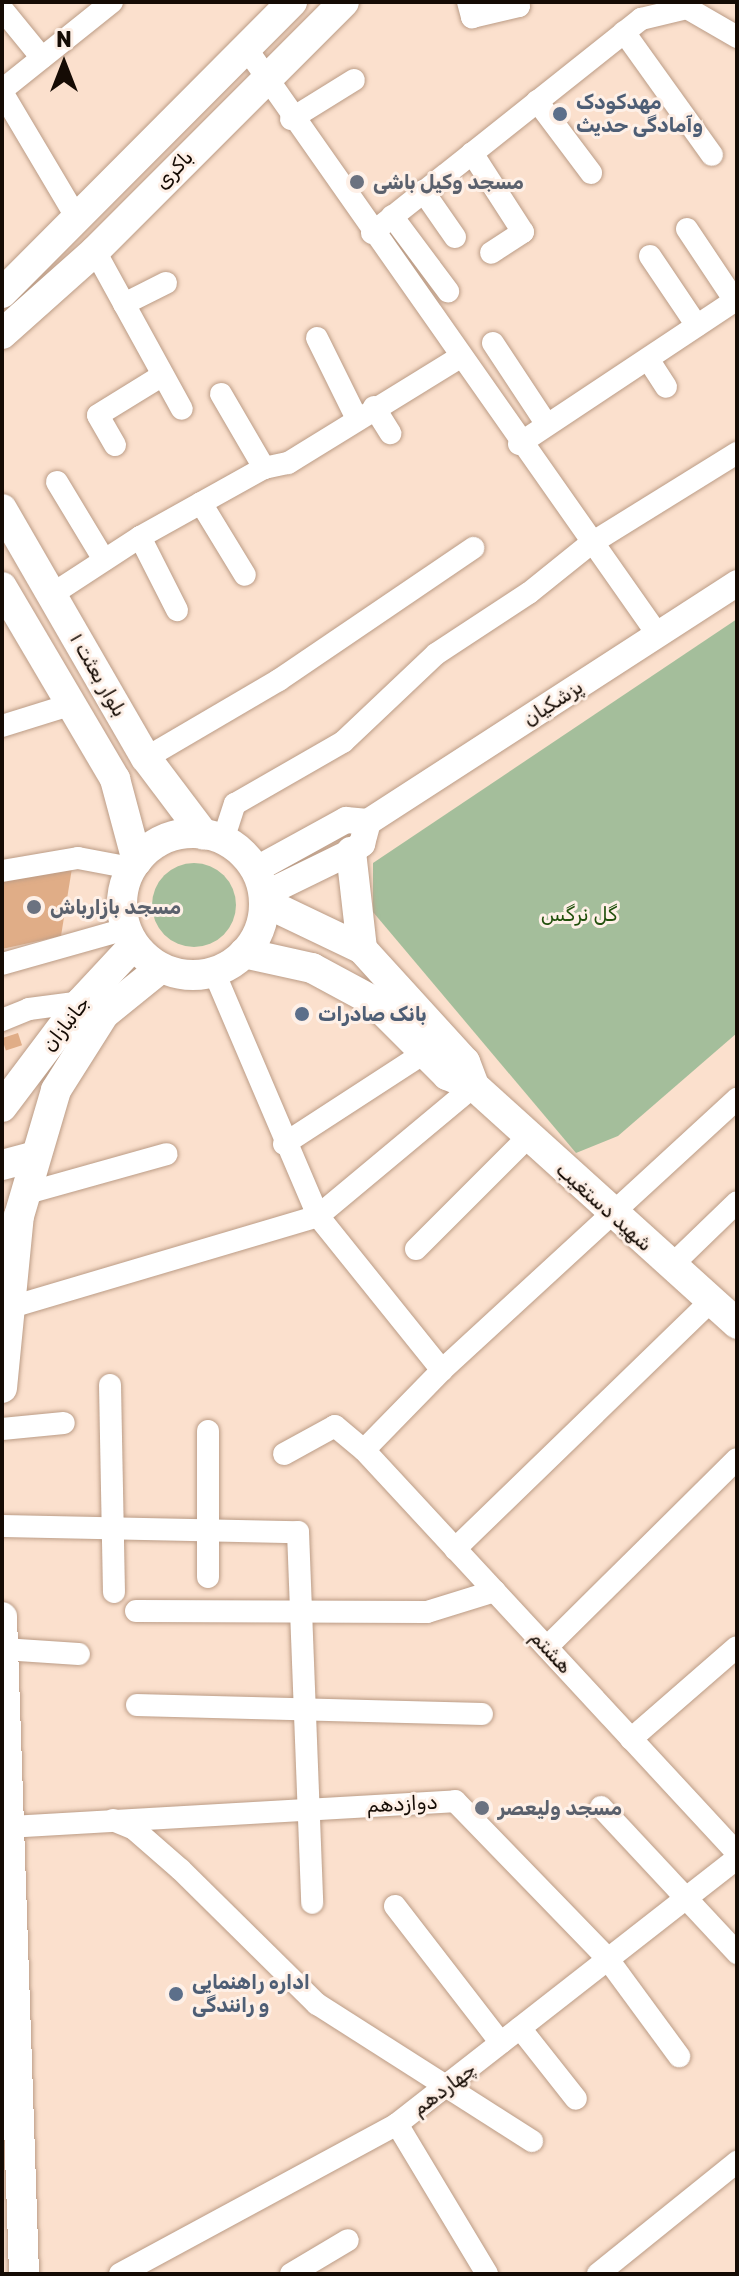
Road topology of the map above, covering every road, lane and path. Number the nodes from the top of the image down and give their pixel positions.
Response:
1 (112, 2) edge
2 (344, 2) edge
3 (468, 2) edge
4 (518, 2) edge
5 (282, 6) edge
6 (664, 7) edge
7 (2, 9) edge
8 (624, 32) junction
9 (737, 37) edge
10 (300, 45) junction
11 (246, 48) junction
12 (42, 58) junction
13 (266, 76) junction
14 (354, 80) dead end
15 (2, 91) edge
16 (537, 101) junction
17 (291, 119) junction
18 (472, 153) junction
19 (712, 155) dead end
20 (591, 173) dead end
21 (423, 191) junction
22 (392, 216) junction
23 (78, 220) junction
24 (687, 229) dead end
25 (372, 233) junction
26 (455, 237) dead end
27 (95, 251) junction
28 (491, 253) dead end
29 (650, 256) dead end
30 (166, 283) dead end
31 (448, 291) dead end
32 (2, 293) edge
33 (736, 300) edge
34 (124, 304) junction
35 (697, 326) junction
36 (2, 334) edge
37 (317, 338) dead end
38 (493, 343) dead end
39 (459, 358) junction
40 (648, 359) junction
41 (163, 375) junction
42 (666, 387) dead end
43 (221, 394) dead end
44 (182, 409) dead end
45 (366, 413) junction
46 (547, 425) junction
47 (390, 433) dead end
48 (519, 444) junction
49 (115, 445) dead end
50 (737, 453) edge
51 (264, 468) junction
52 (57, 482) dead end
53 (201, 503) junction
54 (2, 509) edge
55 (140, 537) junction
56 (590, 544) junction
57 (473, 548) dead end
58 (104, 560) junction
59 (245, 575) dead end
60 (737, 583) edge
61 (51, 595) junction
62 (4, 596) edge
63 (177, 610) dead end
64 (658, 635) junction
65 (72, 704) junction
66 (2, 726) edge
67 (146, 758) junction
68 (368, 822) junction
69 (214, 837) junction
70 (351, 852) junction
71 (134, 864) junction
72 (2, 871) edge
73 (261, 889) junction
74 (130, 937) junction
75 (362, 949) junction
76 (244, 953) junction
77 (2, 964) edge
78 (161, 968) junction
79 (214, 972) junction
80 (81, 1002) junction
81 (2, 1020) edge
82 (424, 1053) junction
83 (474, 1086) junction
84 (737, 1099) edge
85 (2, 1107) edge
86 (527, 1138) junction
87 (284, 1144) junction
88 (167, 1154) dead end
89 (35, 1156) junction
90 (2, 1165) edge
91 (15, 1199) edge
92 (737, 1202) edge
93 (610, 1214) junction
94 (318, 1216) junction
95 (416, 1249) dead end
96 (670, 1267) junction
97 (710, 1302) junction
98 (8, 1308) junction
99 (737, 1324) edge
100 (442, 1370) junction
101 (2, 1379) edge
102 (110, 1385) dead end
103 (2, 1388) edge
104 (64, 1423) dead end
105 (2, 1429) edge
106 (208, 1431) dead end
107 (364, 1450) junction
108 (284, 1454) dead end
109 (737, 1459) edge
110 (2, 1526) edge
111 (112, 1528) junction
112 (207, 1530) junction
113 (455, 1549) junction
114 (208, 1577) dead end
115 (495, 1591) junction
116 (114, 1592) dead end
117 (136, 1611) dead end
118 (301, 1611) junction
119 (2, 1617) edge
120 (547, 1647) junction
121 (737, 1647) edge
122 (3, 1649) edge
123 (79, 1654) dead end
124 (137, 1705) dead end
125 (305, 1706) junction
126 (482, 1714) dead end
127 (631, 1739) junction
128 (601, 1807) dead end
129 (309, 1809) junction
130 (110, 1819) junction
131 (7, 1839) edge
132 (737, 1856) edge
133 (684, 1895) junction
134 (312, 1903) dead end
135 (395, 1906) dead end
136 (737, 1953) edge
137 (607, 1958) junction
138 (520, 2028) junction
139 (9, 2043) edge
140 (501, 2043) junction
141 (679, 2056) dead end
142 (450, 2087) junction
143 (576, 2099) dead end
144 (397, 2124) junction
145 (532, 2141) dead end
146 (737, 2162) edge
147 (12, 2201) edge
148 (348, 2240) dead end
149 (24, 2274) edge
150 (120, 2274) edge
151 (291, 2274) edge
152 (487, 2274) edge
153 (598, 2274) edge

1 - 12 street
2 - 10 main road, باکری
3 - 4 street
5 - 10 street
5 - 11 main road, باکری
6 - 8 street
6 - 9 street
7 - 12 street
8 - 16 street
8 - 19 street
10 - 13 main road, باکری
11 - 13 street
11 - 23 main road, باکری
12 - 15 street
13 - 17 street
13 - 27 main road, باکری
14 - 17 street
15 - 23 street
16 - 18 street
16 - 20 street
17 - 25 street
18 - 21 street
18 - 28 street
21 - 22 street
21 - 26 street
22 - 25 street
22 - 31 street
23 - 32 main road, باکری
24 - 33 street
25 - 39 street
27 - 34 street
27 - 36 main road, باکری
29 - 35 street
30 - 34 street
33 - 35 street
34 - 41 street
35 - 40 street
37 - 45 street
38 - 46 street
39 - 45 street
39 - 48 street
40 - 42 street
40 - 46 street
41 - 44 street
41 - 49 street
43 - 51 street
45 - 47 street
45 - 51 street
46 - 48 street
48 - 56 street
50 - 56 street
51 - 53 street
52 - 58 street
53 - 55 street
53 - 59 street
54 - 61 main road, بلوار بعثت ۱
55 - 58 street
55 - 63 street
56 - 64 street
56 - 69 street
57 - 67 street
58 - 61 street
60 - 64 street, پزشکیان
61 - 67 main road, بلوار بعثت ۱
62 - 65 main road, بلوار بعثت ۱
64 - 68 street, پزشکیان
65 - 66 street
65 - 71 main road, بلوار بعثت ۱
67 - 69 main road, بلوار بعثت ۱
68 - 70 street, پزشکیان
68 - 73 street, پزشکیان
69 - 71 main road
69 - 73 main road
70 - 73 street
70 - 75 main road
71 - 72 street
71 - 74 main road
73 - 75 main road
73 - 76 main road
74 - 77 street
74 - 78 main road
74 - 80 main road, جانبازان
75 - 83 main road
76 - 79 main road
76 - 82 main road
78 - 79 main road
78 - 89 main road
79 - 87 street
80 - 81 street
80 - 85 main road, جانبازان
82 - 83 main road
82 - 87 street
83 - 86 main road, شهید دستغیب
83 - 94 street
84 - 93 street
86 - 93 main road, شهید دستغیب
86 - 95 street
87 - 94 street
88 - 91 street
89 - 90 main road
89 - 91 main road
91 - 98 main road
92 - 96 street
93 - 96 main road, شهید دستغیب
93 - 100 street
94 - 98 street
94 - 100 street
96 - 97 main road, شهید دستغیب
97 - 99 main road, شهید دستغیب
97 - 113 street
98 - 101 main road
100 - 107 street
101 - 103 main road
102 - 111 street
104 - 105 street
106 - 112 street
107 - 108 street, هشتم
107 - 113 street, هشتم
109 - 120 street
110 - 111 street
111 - 112 street
111 - 116 street
112 - 114 street
112 - 118 street
113 - 115 street, هشتم
115 - 118 street
115 - 120 street, هشتم
117 - 118 street
118 - 125 street
119 - 122 main road
120 - 127 street, هشتم
121 - 127 street
122 - 123 street
122 - 131 main road
124 - 125 street
125 - 126 street
125 - 129 street
127 - 132 street, هشتم
128 - 133 street
129 - 130 street, دوازدهم
129 - 134 street
129 - 137 street, دوازدهم
130 - 131 street, دوازدهم
130 - 142 street
131 - 139 main road
132 - 133 street, چهاردهم
133 - 136 street
133 - 137 street, چهاردهم
135 - 140 street
137 - 138 street, چهاردهم
137 - 141 street, دوازدهم
138 - 140 street, چهاردهم
138 - 143 street
139 - 147 main road
140 - 142 street, چهاردهم
142 - 144 street, چهاردهم
142 - 145 street
144 - 150 street, چهاردهم
144 - 152 street
146 - 153 street
147 - 149 main road
148 - 151 street

